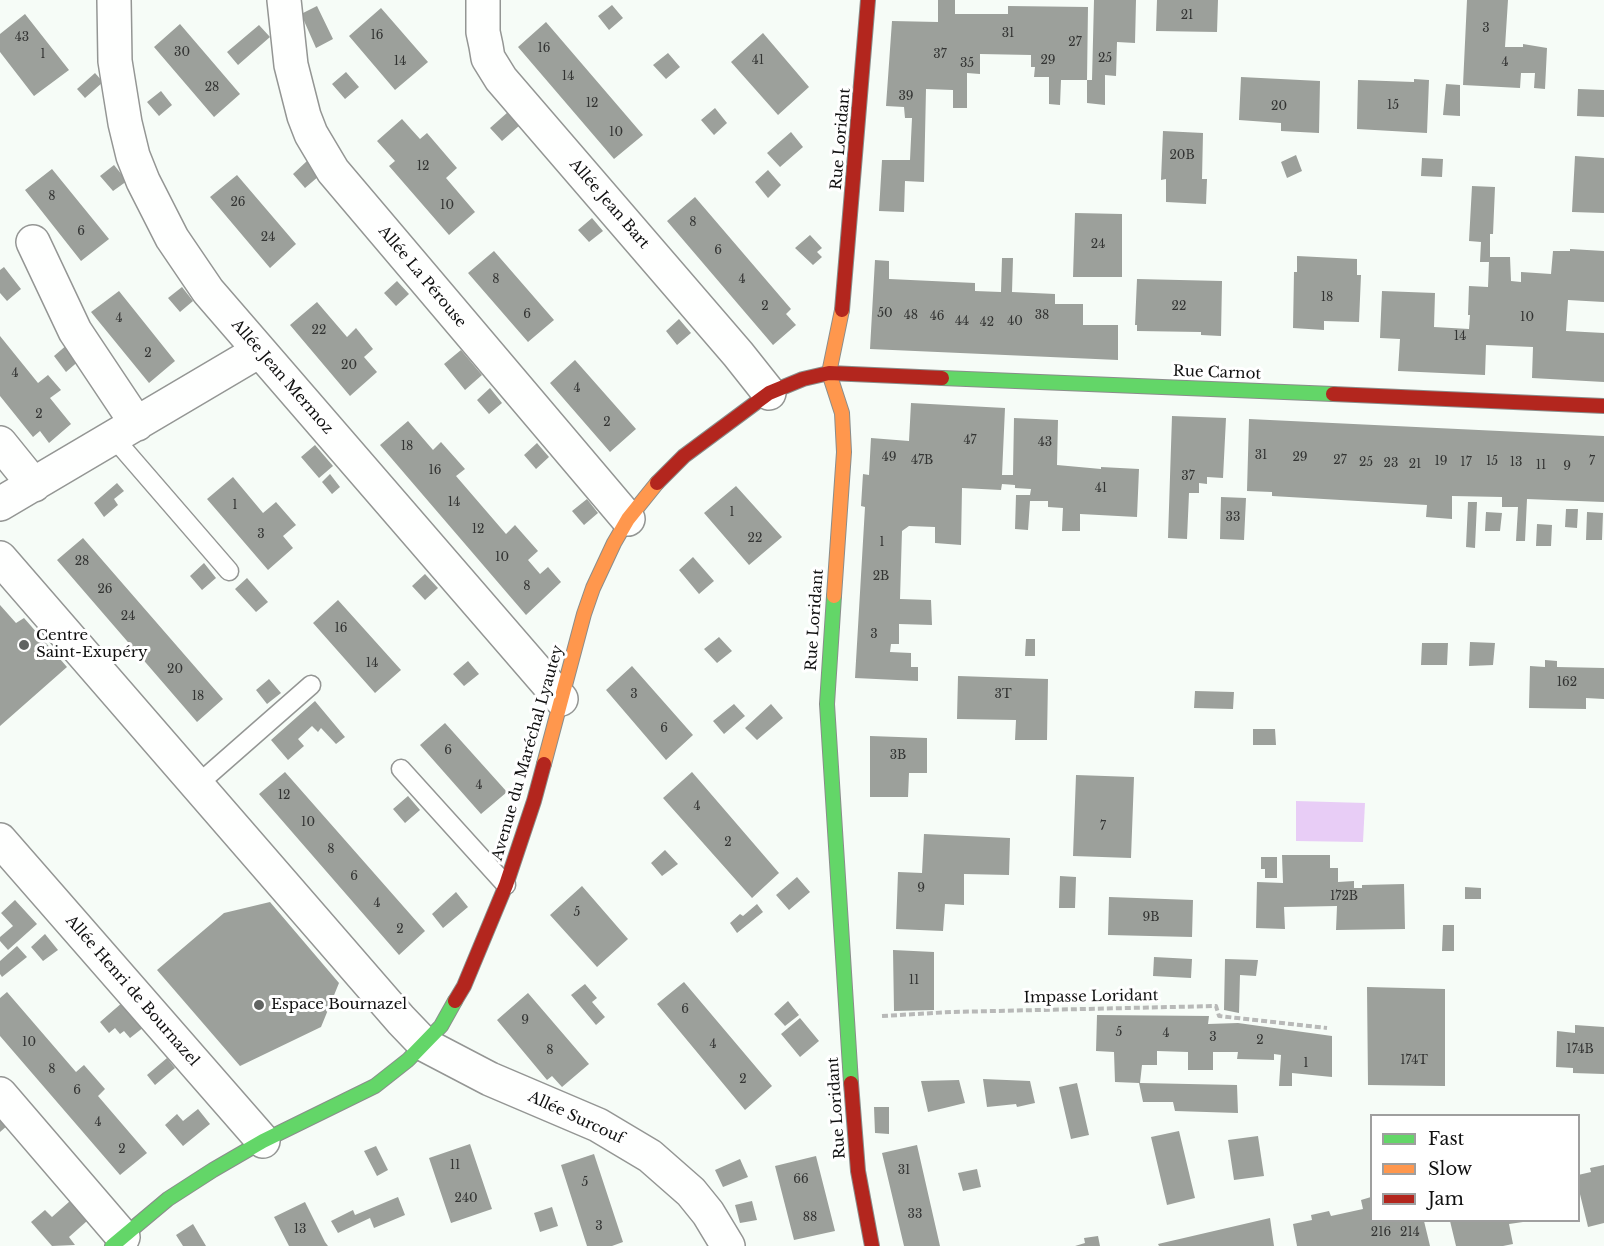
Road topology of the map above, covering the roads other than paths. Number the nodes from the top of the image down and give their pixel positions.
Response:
1 (114, 0) edge
2 (284, 0) edge
3 (483, 0) edge
4 (868, 0) edge
5 (33, 242) dead end
6 (259, 351) junction
7 (829, 373) junction
8 (769, 393) junction
9 (1604, 406) edge
10 (125, 431) junction
11 (0, 443) edge
12 (34, 484) junction
13 (0, 504) edge
14 (628, 519) junction
15 (0, 558) edge
16 (229, 571) dead end
17 (311, 685) dead end
18 (561, 699) junction
19 (401, 769) dead end
20 (197, 785) junction
21 (0, 840) edge
22 (506, 885) junction
23 (425, 1045) junction
24 (0, 1094) edge
25 (263, 1141) junction
26 (118, 1241) edge
27 (728, 1246) edge
28 (872, 1246) edge

1 - 6 street, Allée Jean Mermoz
2 - 14 street, Allée La Pérouse
3 - 8 street, Allée Jean Bart
4 - 7 street, Rue Loridant
5 - 10 street
6 - 10 street
6 - 18 street, Allée Jean Mermoz
7 - 8 street, Avenue du Maréchal Lyautey
7 - 9 street, Rue Carnot
7 - 28 street, Rue Loridant
8 - 14 street, Avenue du Maréchal Lyautey
10 - 12 street
10 - 16 lane
11 - 12 street
12 - 13 street
14 - 18 street, Avenue du Maréchal Lyautey
15 - 20 street
17 - 20 lane
18 - 22 street, Avenue du Maréchal Lyautey
19 - 22 lane
20 - 23 street
21 - 25 street, Allée Henri de Bournazel
22 - 23 street, Avenue du Maréchal Lyautey
23 - 25 street, Avenue du Maréchal Lyautey
23 - 27 street, Allée Surcouf
24 - 26 street
25 - 26 street, Avenue du Maréchal Lyautey

